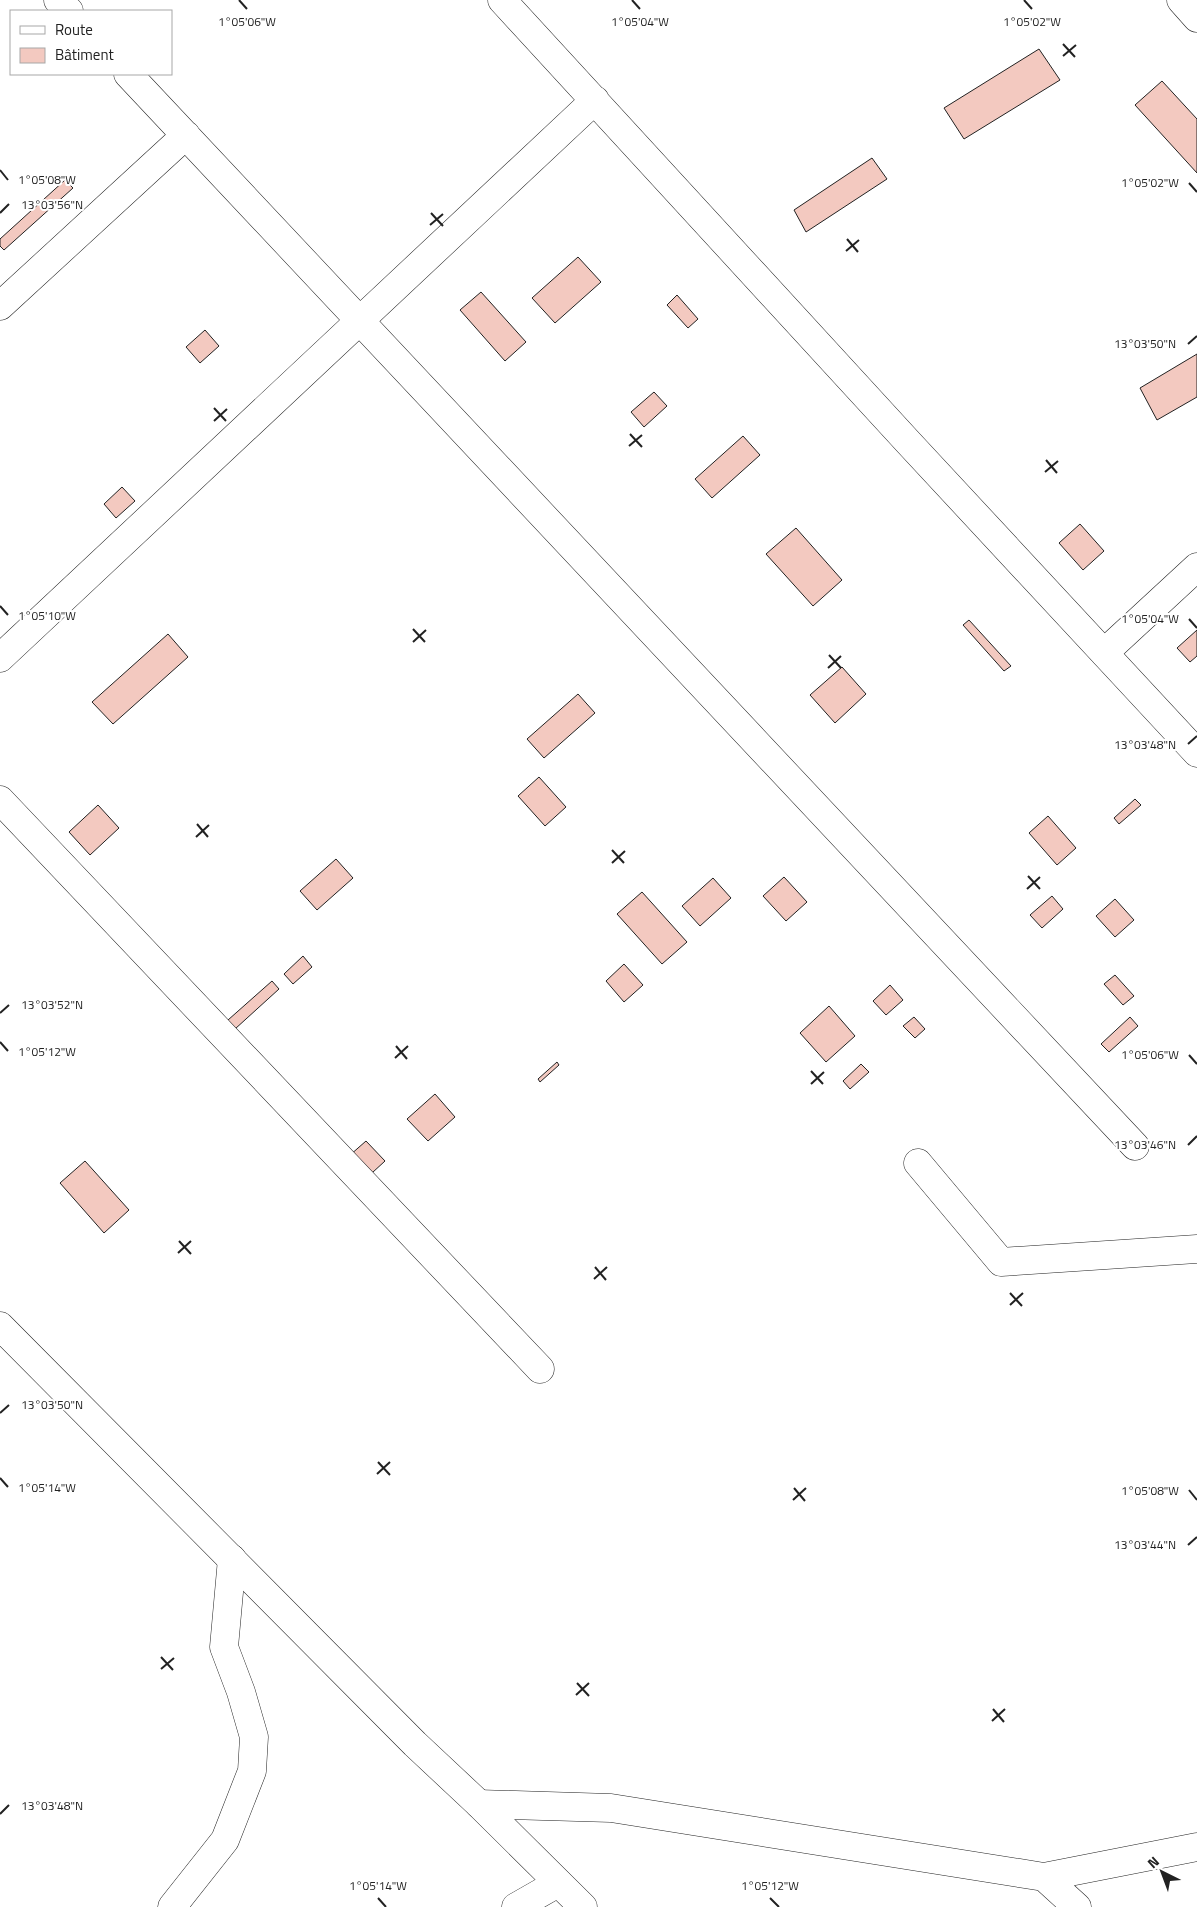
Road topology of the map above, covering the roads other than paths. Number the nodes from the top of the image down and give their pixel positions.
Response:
1 (58, 0) edge
2 (502, 0) edge
3 (1181, 0) edge
4 (68, 10) edge
5 (1197, 18) edge
6 (129, 75) edge
7 (595, 100) junction
8 (186, 135) junction
9 (0, 306) edge
10 (360, 320) junction
11 (1197, 567) edge
12 (1105, 652) junction
13 (0, 658) edge
14 (1197, 753) edge
15 (0, 800) edge
16 (1135, 1146) dead end
17 (918, 1163) dead end
18 (1197, 1249) edge
19 (0, 1326) edge
20 (540, 1369) dead end
21 (232, 1559) junction
22 (479, 1804) junction
23 (1197, 1847) edge
24 (1044, 1877) junction
25 (558, 1883) junction
26 (172, 1907) edge
27 (516, 1907) edge
28 (583, 1907) edge
29 (1077, 1907) edge

1 - 4 street
2 - 7 street
3 - 5 street
6 - 8 street
7 - 10 street
7 - 12 street
8 - 9 street
8 - 10 street
10 - 13 street
10 - 16 street
11 - 12 street
12 - 14 street
15 - 20 street
17 - 18 street
19 - 21 street
21 - 22 street
21 - 26 street
22 - 24 street
22 - 25 street
23 - 24 street
24 - 29 street
25 - 27 street
25 - 28 street

